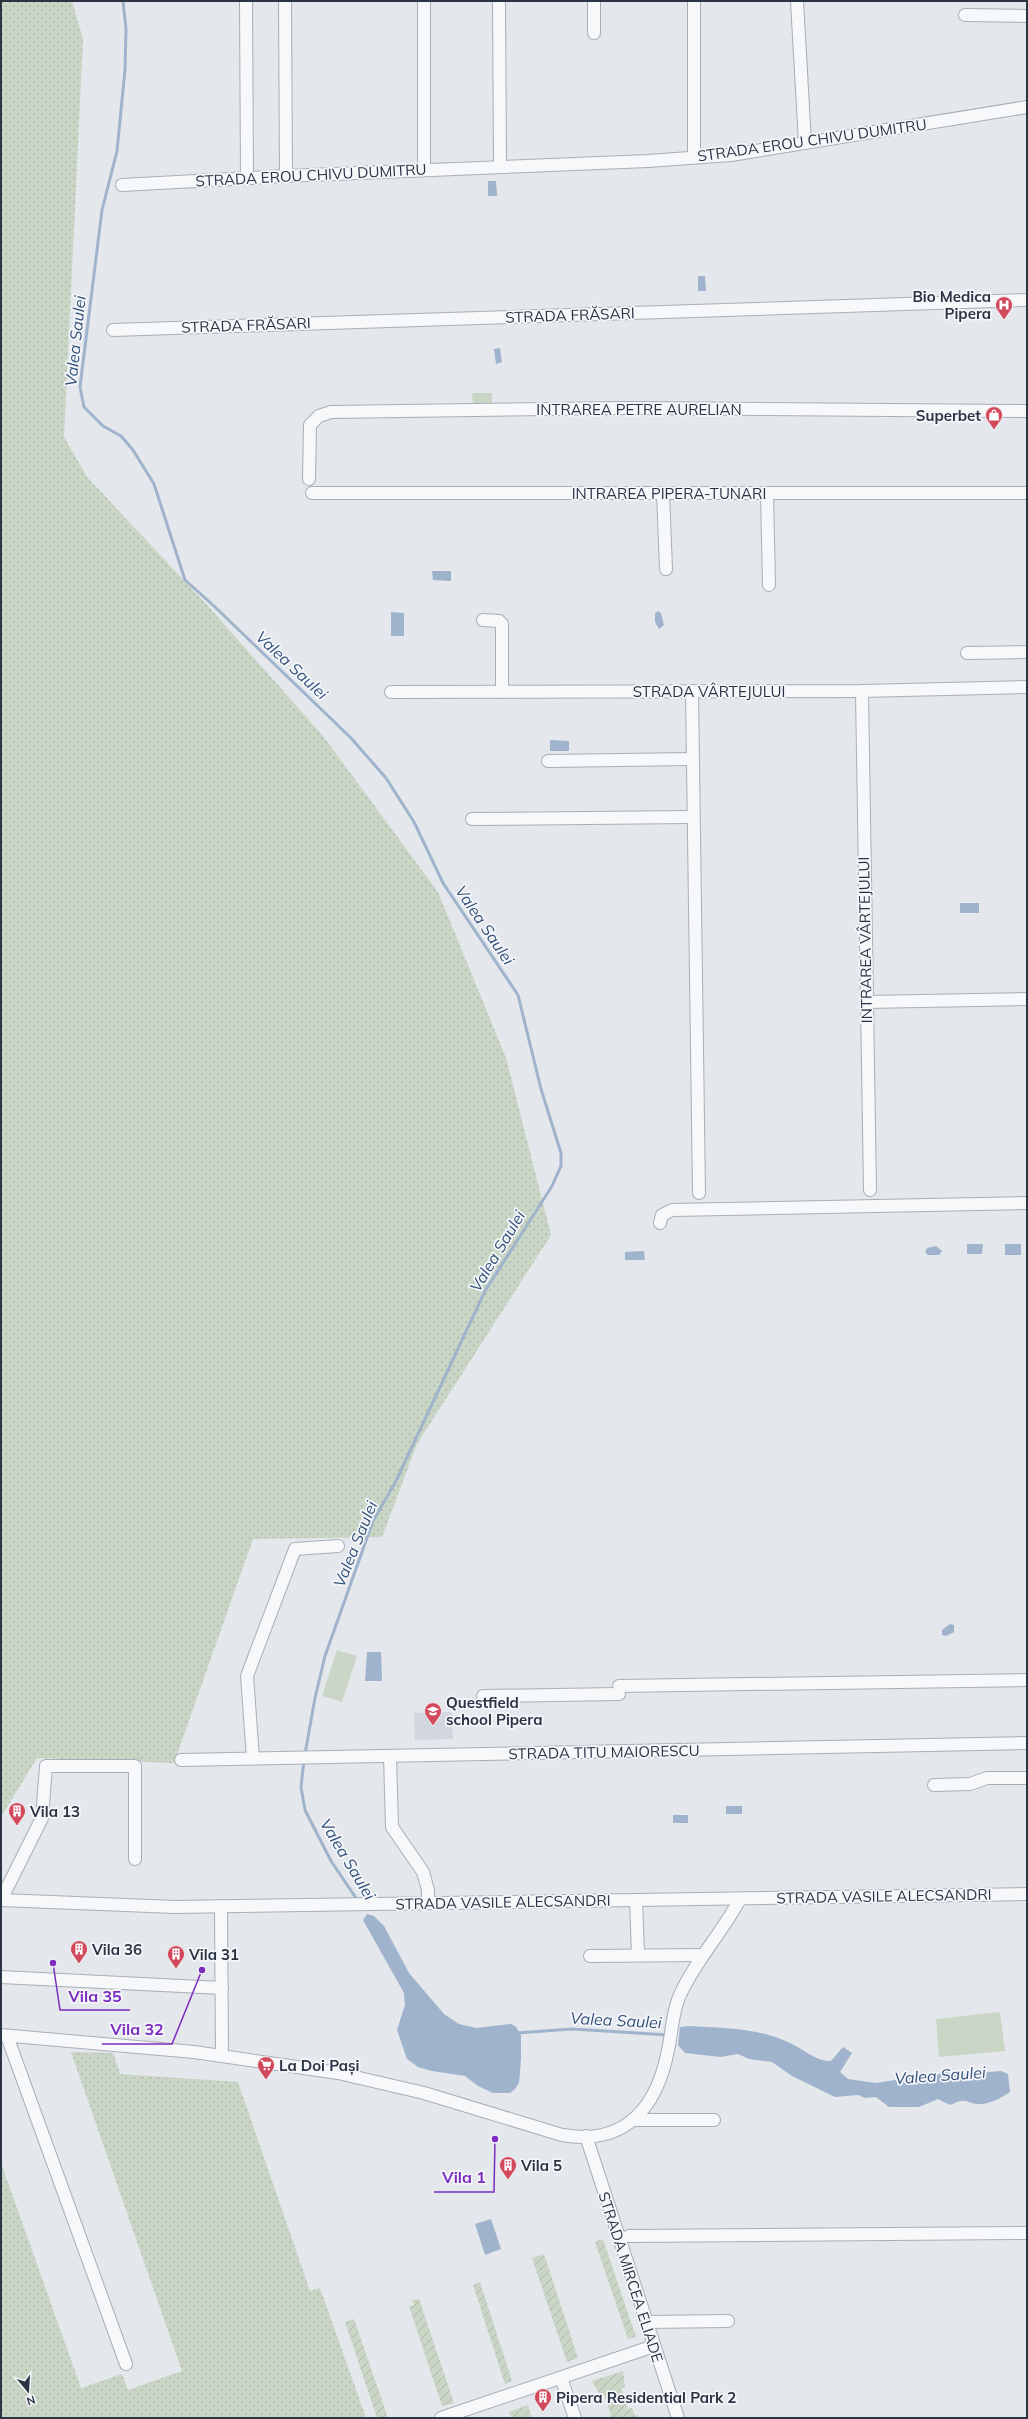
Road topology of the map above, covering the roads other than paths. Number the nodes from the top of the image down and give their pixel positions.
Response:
1 (246, 1) edge
2 (285, 1) edge
3 (424, 1) edge
4 (499, 1) edge
5 (594, 1) edge
6 (694, 1) edge
7 (797, 1) edge
8 (965, 15) dead end
9 (1027, 16) edge
10 (594, 33) dead end
11 (1027, 107) edge
12 (805, 143) junction
13 (694, 157) junction
14 (500, 166) junction
15 (424, 170) junction
16 (286, 176) junction
17 (247, 178) junction
18 (122, 186) dead end
19 (1027, 300) edge
20 (113, 330) dead end
21 (1027, 411) edge
22 (309, 479) dead end
23 (312, 493) dead end
24 (663, 493) junction
25 (768, 493) junction
26 (1027, 493) edge
27 (666, 569) dead end
28 (769, 585) dead end
29 (483, 620) dead end
30 (1027, 652) edge
31 (967, 653) dead end
32 (1027, 687) edge
33 (692, 691) junction
34 (862, 691) junction
35 (391, 692) dead end
36 (502, 692) junction
37 (692, 759) junction
38 (548, 761) dead end
39 (692, 817) junction
40 (472, 819) dead end
41 (1027, 999) edge
42 (866, 1002) junction
43 (870, 1190) dead end
44 (699, 1193) dead end
45 (1027, 1203) edge
46 (660, 1223) dead end
47 (338, 1546) dead end
48 (1027, 1680) edge
49 (483, 1696) dead end
50 (1027, 1742) edge
51 (390, 1756) junction
52 (254, 1758) junction
53 (181, 1760) dead end
54 (1027, 1778) edge
55 (934, 1785) dead end
56 (135, 1859) dead end
57 (1027, 1894) edge
58 (740, 1899) junction
59 (1, 1900) edge
60 (636, 1900) junction
61 (428, 1903) junction
62 (221, 1906) junction
63 (638, 1955) junction
64 (703, 1955) junction
65 (590, 1956) dead end
66 (1, 1977) edge
67 (222, 1988) junction
68 (4, 2036) edge
69 (222, 2055) junction
70 (635, 2120) junction
71 (714, 2120) dead end
72 (586, 2136) junction
73 (1027, 2233) edge
74 (629, 2236) dead end
75 (728, 2321) dead end
76 (646, 2322) junction
77 (654, 2346) junction
78 (126, 2364) dead end
79 (561, 2378) junction
80 (471, 2413) edge
81 (441, 2418) edge
82 (575, 2418) edge
83 (678, 2418) edge

1 - 17 street
2 - 16 street
3 - 15 street
4 - 14 street
5 - 10 street
6 - 13 street
7 - 12 street
8 - 9 street
11 - 12 street, STRADA EROU CHIVU DUMITRU
12 - 13 street, STRADA EROU CHIVU DUMITRU
13 - 14 street, STRADA EROU CHIVU DUMITRU
14 - 15 street, STRADA EROU CHIVU DUMITRU
15 - 16 street, STRADA EROU CHIVU DUMITRU
16 - 17 street, STRADA EROU CHIVU DUMITRU
17 - 18 street, STRADA EROU CHIVU DUMITRU
19 - 20 street, STRADA FRĂSARI
21 - 22 street, INTRAREA PETRE AURELIAN
23 - 24 street, INTRAREA PIPERA-TUNARI
24 - 25 street, INTRAREA PIPERA-TUNARI
24 - 27 street
25 - 26 street, INTRAREA PIPERA-TUNARI
25 - 28 street
29 - 36 street
30 - 31 street
32 - 34 street, STRADA VÂRTEJULUI
33 - 34 street, STRADA VÂRTEJULUI
33 - 36 street, STRADA VÂRTEJULUI
33 - 37 street
34 - 42 street, INTRAREA VÂRTEJULUI
35 - 36 street, STRADA VÂRTEJULUI
37 - 38 street
37 - 39 street
39 - 40 street
39 - 44 street
41 - 42 street
42 - 43 street, INTRAREA VÂRTEJULUI
45 - 46 street
47 - 52 street
48 - 49 street
50 - 51 street, STRADA TITU MAIORESCU
51 - 52 street, STRADA TITU MAIORESCU
51 - 61 street
52 - 53 street, STRADA TITU MAIORESCU
54 - 55 street
56 - 59 street
57 - 58 street, STRADA VASILE ALECSANDRI
58 - 60 street, STRADA VASILE ALECSANDRI
58 - 64 street
59 - 62 street, STRADA VASILE ALECSANDRI
60 - 61 street, STRADA VASILE ALECSANDRI
60 - 63 street
61 - 62 street, STRADA VASILE ALECSANDRI
62 - 67 street
63 - 64 street
63 - 65 street
64 - 70 street
66 - 67 street
67 - 69 street
68 - 69 street
68 - 78 street
69 - 72 street
70 - 71 street
70 - 72 street
72 - 76 street, STRADA MIRCEA ELIADE
73 - 74 street
75 - 76 street
76 - 77 street, STRADA MIRCEA ELIADE
77 - 79 street
77 - 83 street, STRADA MIRCEA ELIADE
79 - 80 street
79 - 82 street
80 - 81 street

